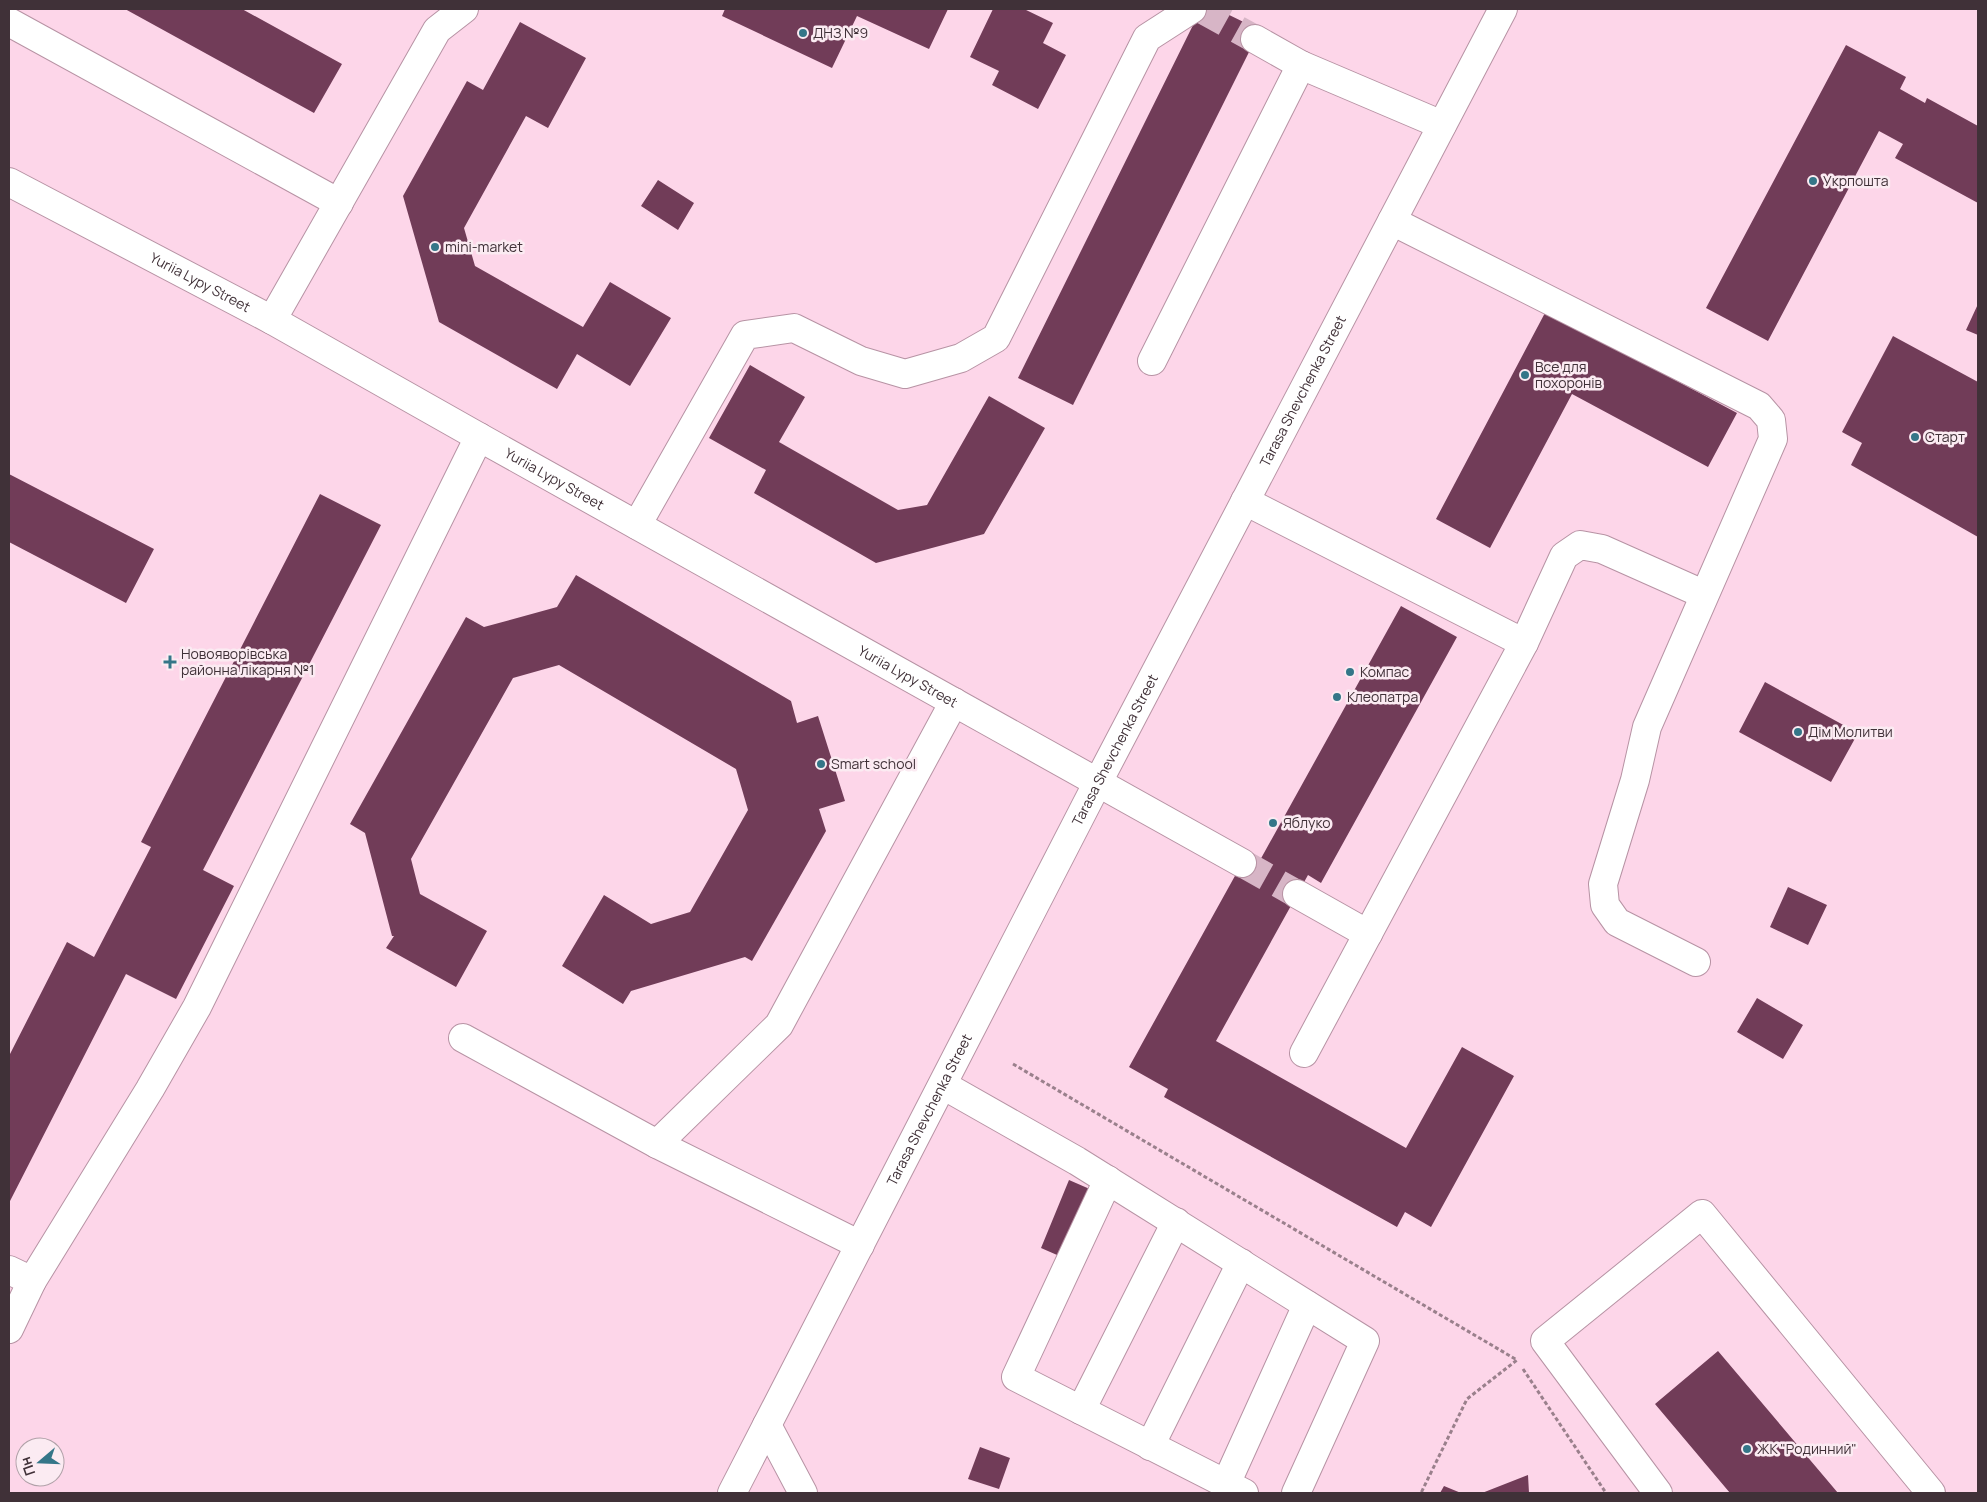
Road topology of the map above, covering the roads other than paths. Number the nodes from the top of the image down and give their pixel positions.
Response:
1 (464, 9) edge
2 (1192, 9) edge
3 (1503, 9) edge
4 (9, 22) edge
5 (1255, 39) tunnel mouth
6 (1301, 65) junction
7 (1442, 125) junction
8 (9, 182) edge
9 (339, 203) junction
10 (1392, 221) junction
11 (272, 320) junction
12 (1152, 361) dead end
13 (479, 437) junction
14 (1246, 501) junction
15 (637, 525) junction
16 (1703, 594) junction
17 (1524, 643) junction
18 (954, 702) junction
19 (1098, 782) junction
20 (1242, 863) tunnel mouth
21 (1297, 894) tunnel mouth
22 (1368, 934) junction
23 (1696, 962) dead end
24 (463, 1038) dead end
25 (1304, 1053) dead end
26 (943, 1085) junction
27 (657, 1144) junction
28 (1108, 1180) junction
29 (1176, 1222) junction
30 (860, 1245) junction
31 (1241, 1263) junction
32 (20, 1275) edge
33 (1307, 1305) junction
34 (9, 1329) edge
35 (1081, 1410) junction
36 (767, 1425) junction
37 (1150, 1446) junction
38 (1235, 1489) edge
39 (732, 1493) edge
40 (803, 1493) edge
41 (1296, 1493) edge
42 (1658, 1493) edge
43 (1931, 1493) edge

1 - 9 street
2 - 15 street
3 - 7 street, Tarasa Shevchenka Street
4 - 9 street
5 - 6 street
6 - 7 street
6 - 12 street
7 - 10 street, Tarasa Shevchenka Street
8 - 11 street, Yuriia Lypy Street
9 - 11 street
10 - 14 street, Tarasa Shevchenka Street
10 - 16 street
11 - 13 street, Yuriia Lypy Street
13 - 15 street, Yuriia Lypy Street
13 - 32 street
14 - 17 street
14 - 19 street, Tarasa Shevchenka Street
15 - 18 street, Yuriia Lypy Street
16 - 17 street
16 - 23 street
17 - 22 street
18 - 19 street, Yuriia Lypy Street
18 - 27 street
19 - 20 street, Yuriia Lypy Street
19 - 26 street, Tarasa Shevchenka Street
21 - 22 street
22 - 25 street
24 - 27 street
26 - 28 street
26 - 30 street, Tarasa Shevchenka Street
27 - 30 street
28 - 29 street
28 - 35 street
29 - 31 street
29 - 35 street
30 - 36 street, Tarasa Shevchenka Street
31 - 33 street
31 - 37 street
32 - 34 street
33 - 38 street
33 - 41 street
35 - 37 street
36 - 39 street, Tarasa Shevchenka Street
36 - 40 street
37 - 38 street
42 - 43 street

